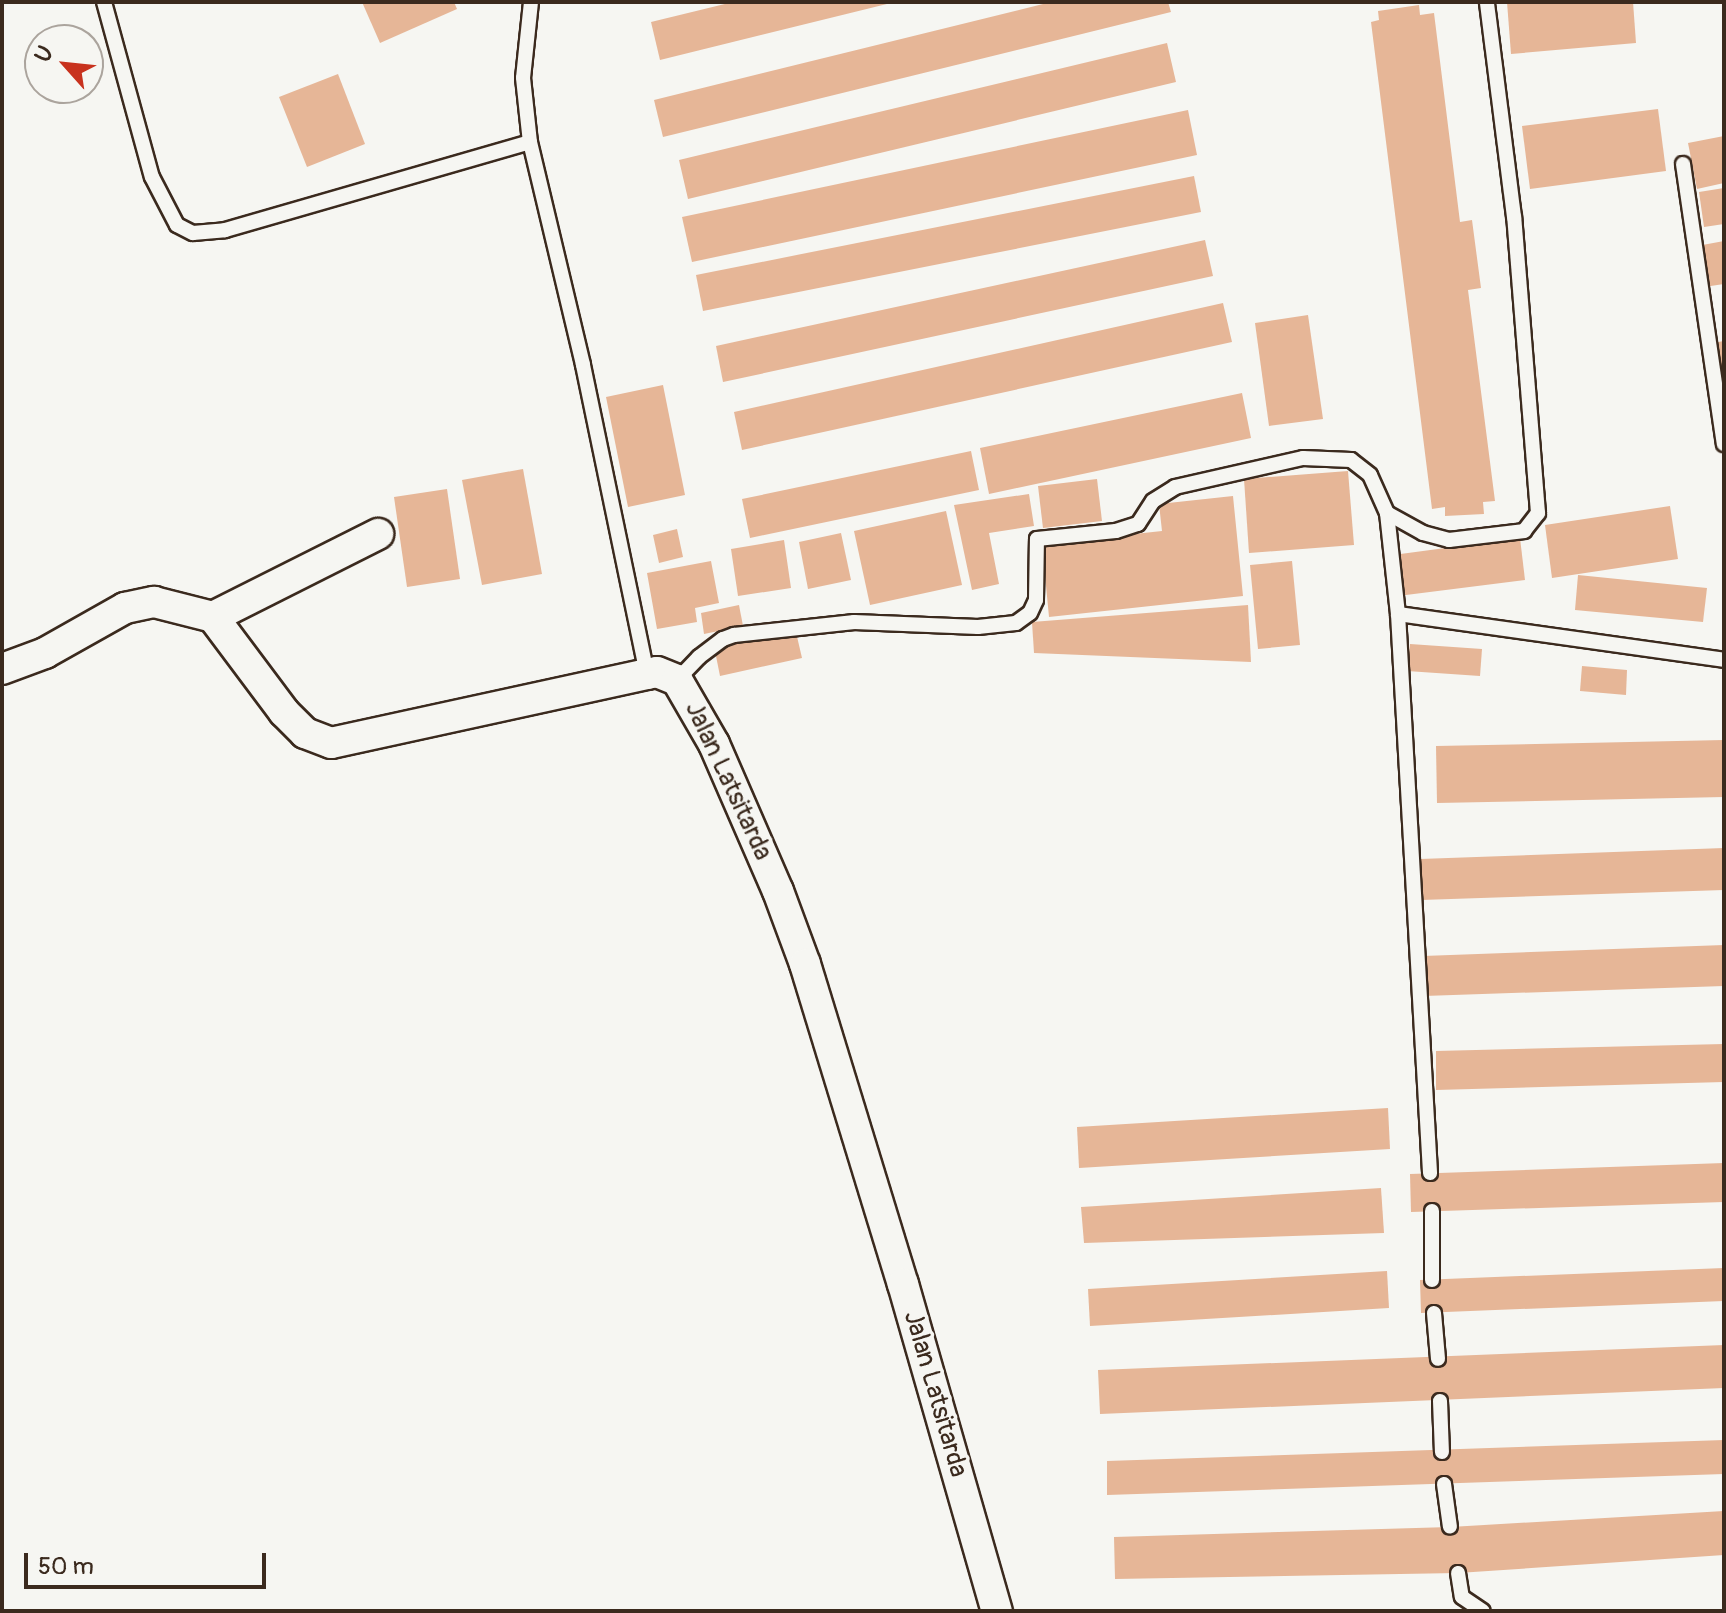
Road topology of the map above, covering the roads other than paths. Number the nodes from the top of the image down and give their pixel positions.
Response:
1 (104, 2) edge
2 (531, 2) edge
3 (1487, 2) edge
4 (530, 142) junction
5 (1683, 164) dead end
6 (1724, 444) edge
7 (1387, 513) junction
8 (378, 534) dead end
9 (1398, 614) junction
10 (213, 617) junction
11 (1724, 660) edge
12 (2, 669) edge
13 (647, 674) junction
14 (677, 680) junction
15 (1430, 1173) dead end
16 (1432, 1211) dead end
17 (1432, 1280) dead end
18 (1434, 1313) dead end
19 (1438, 1359) dead end
20 (1440, 1401) dead end
21 (1442, 1452) dead end
22 (1444, 1484) dead end
23 (1450, 1527) dead end
24 (1458, 1573) dead end
25 (997, 1611) edge
26 (1483, 1611) edge

1 - 4 lane
2 - 4 lane
3 - 7 lane
4 - 13 lane
5 - 6 lane
7 - 9 lane
7 - 14 lane
8 - 10 street
9 - 11 lane
9 - 15 lane
10 - 12 street
10 - 13 street, Jalan Latsitarda
13 - 14 street, Jalan Latsitarda
14 - 25 street, Jalan Latsitarda
16 - 17 lane
18 - 19 lane
20 - 21 lane
22 - 23 lane
24 - 26 lane

